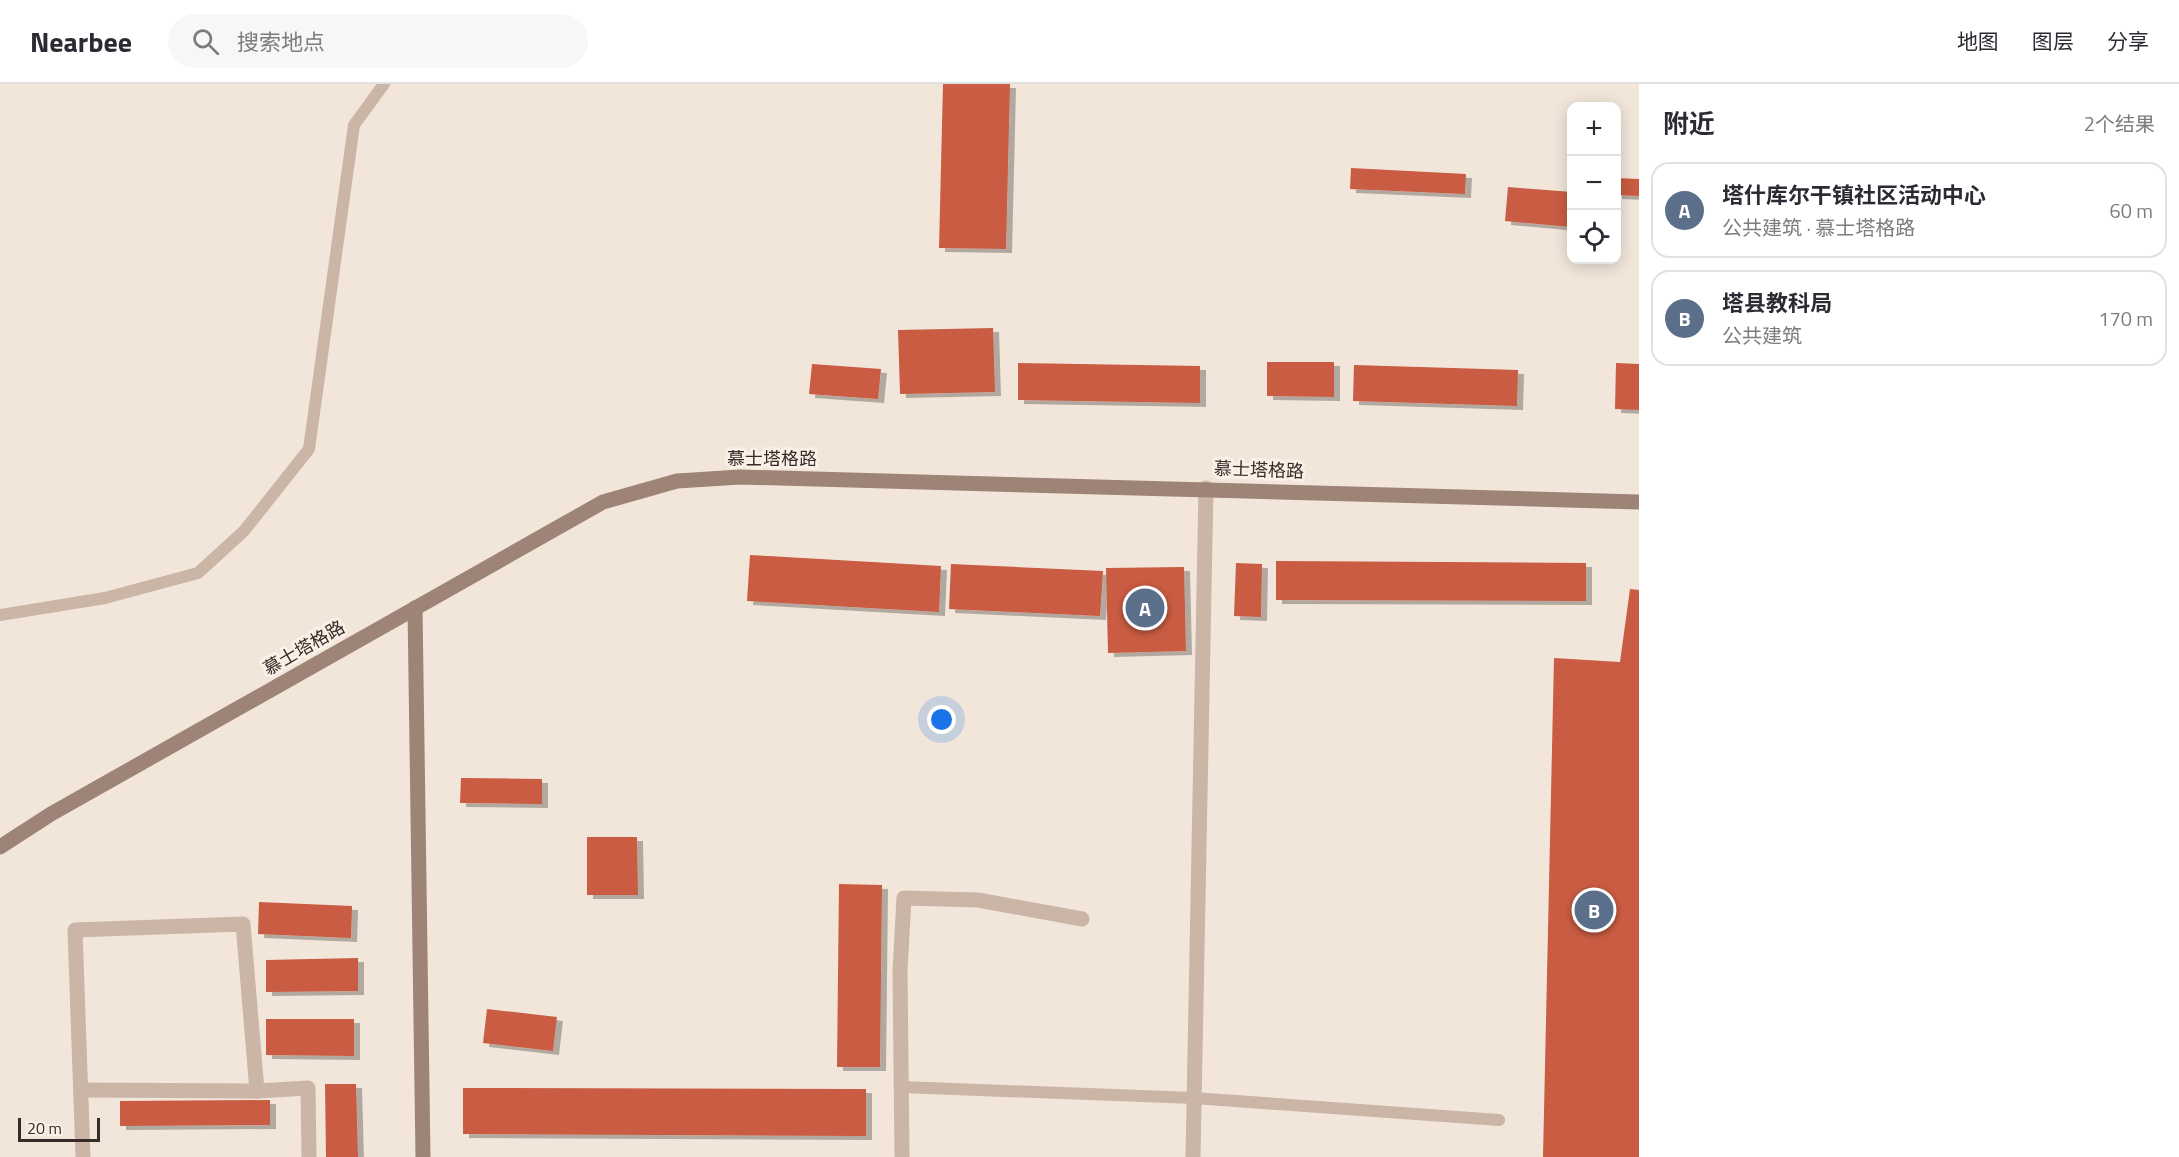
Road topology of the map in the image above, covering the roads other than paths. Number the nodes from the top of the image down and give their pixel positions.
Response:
1 (384, 84) edge
2 (1206, 488) junction
3 (1639, 502) edge
4 (415, 608) junction
5 (0, 615) edge
6 (0, 847) edge
7 (1082, 919) dead end
8 (901, 1087) junction
9 (81, 1090) junction
10 (257, 1091) junction
11 (1194, 1098) junction
12 (1499, 1120) dead end
13 (83, 1157) edge
14 (309, 1157) edge
15 (423, 1157) edge
16 (902, 1157) edge
17 (1193, 1157) edge

1 - 5 lane
2 - 3 street, 慕士塔格路
2 - 4 street, 慕士塔格路
2 - 11 street
4 - 6 street, 慕士塔格路
4 - 15 street
7 - 8 street
8 - 11 lane
8 - 16 street
9 - 10 street
9 - 10 street
9 - 13 street
10 - 14 street
11 - 12 lane
11 - 17 street

